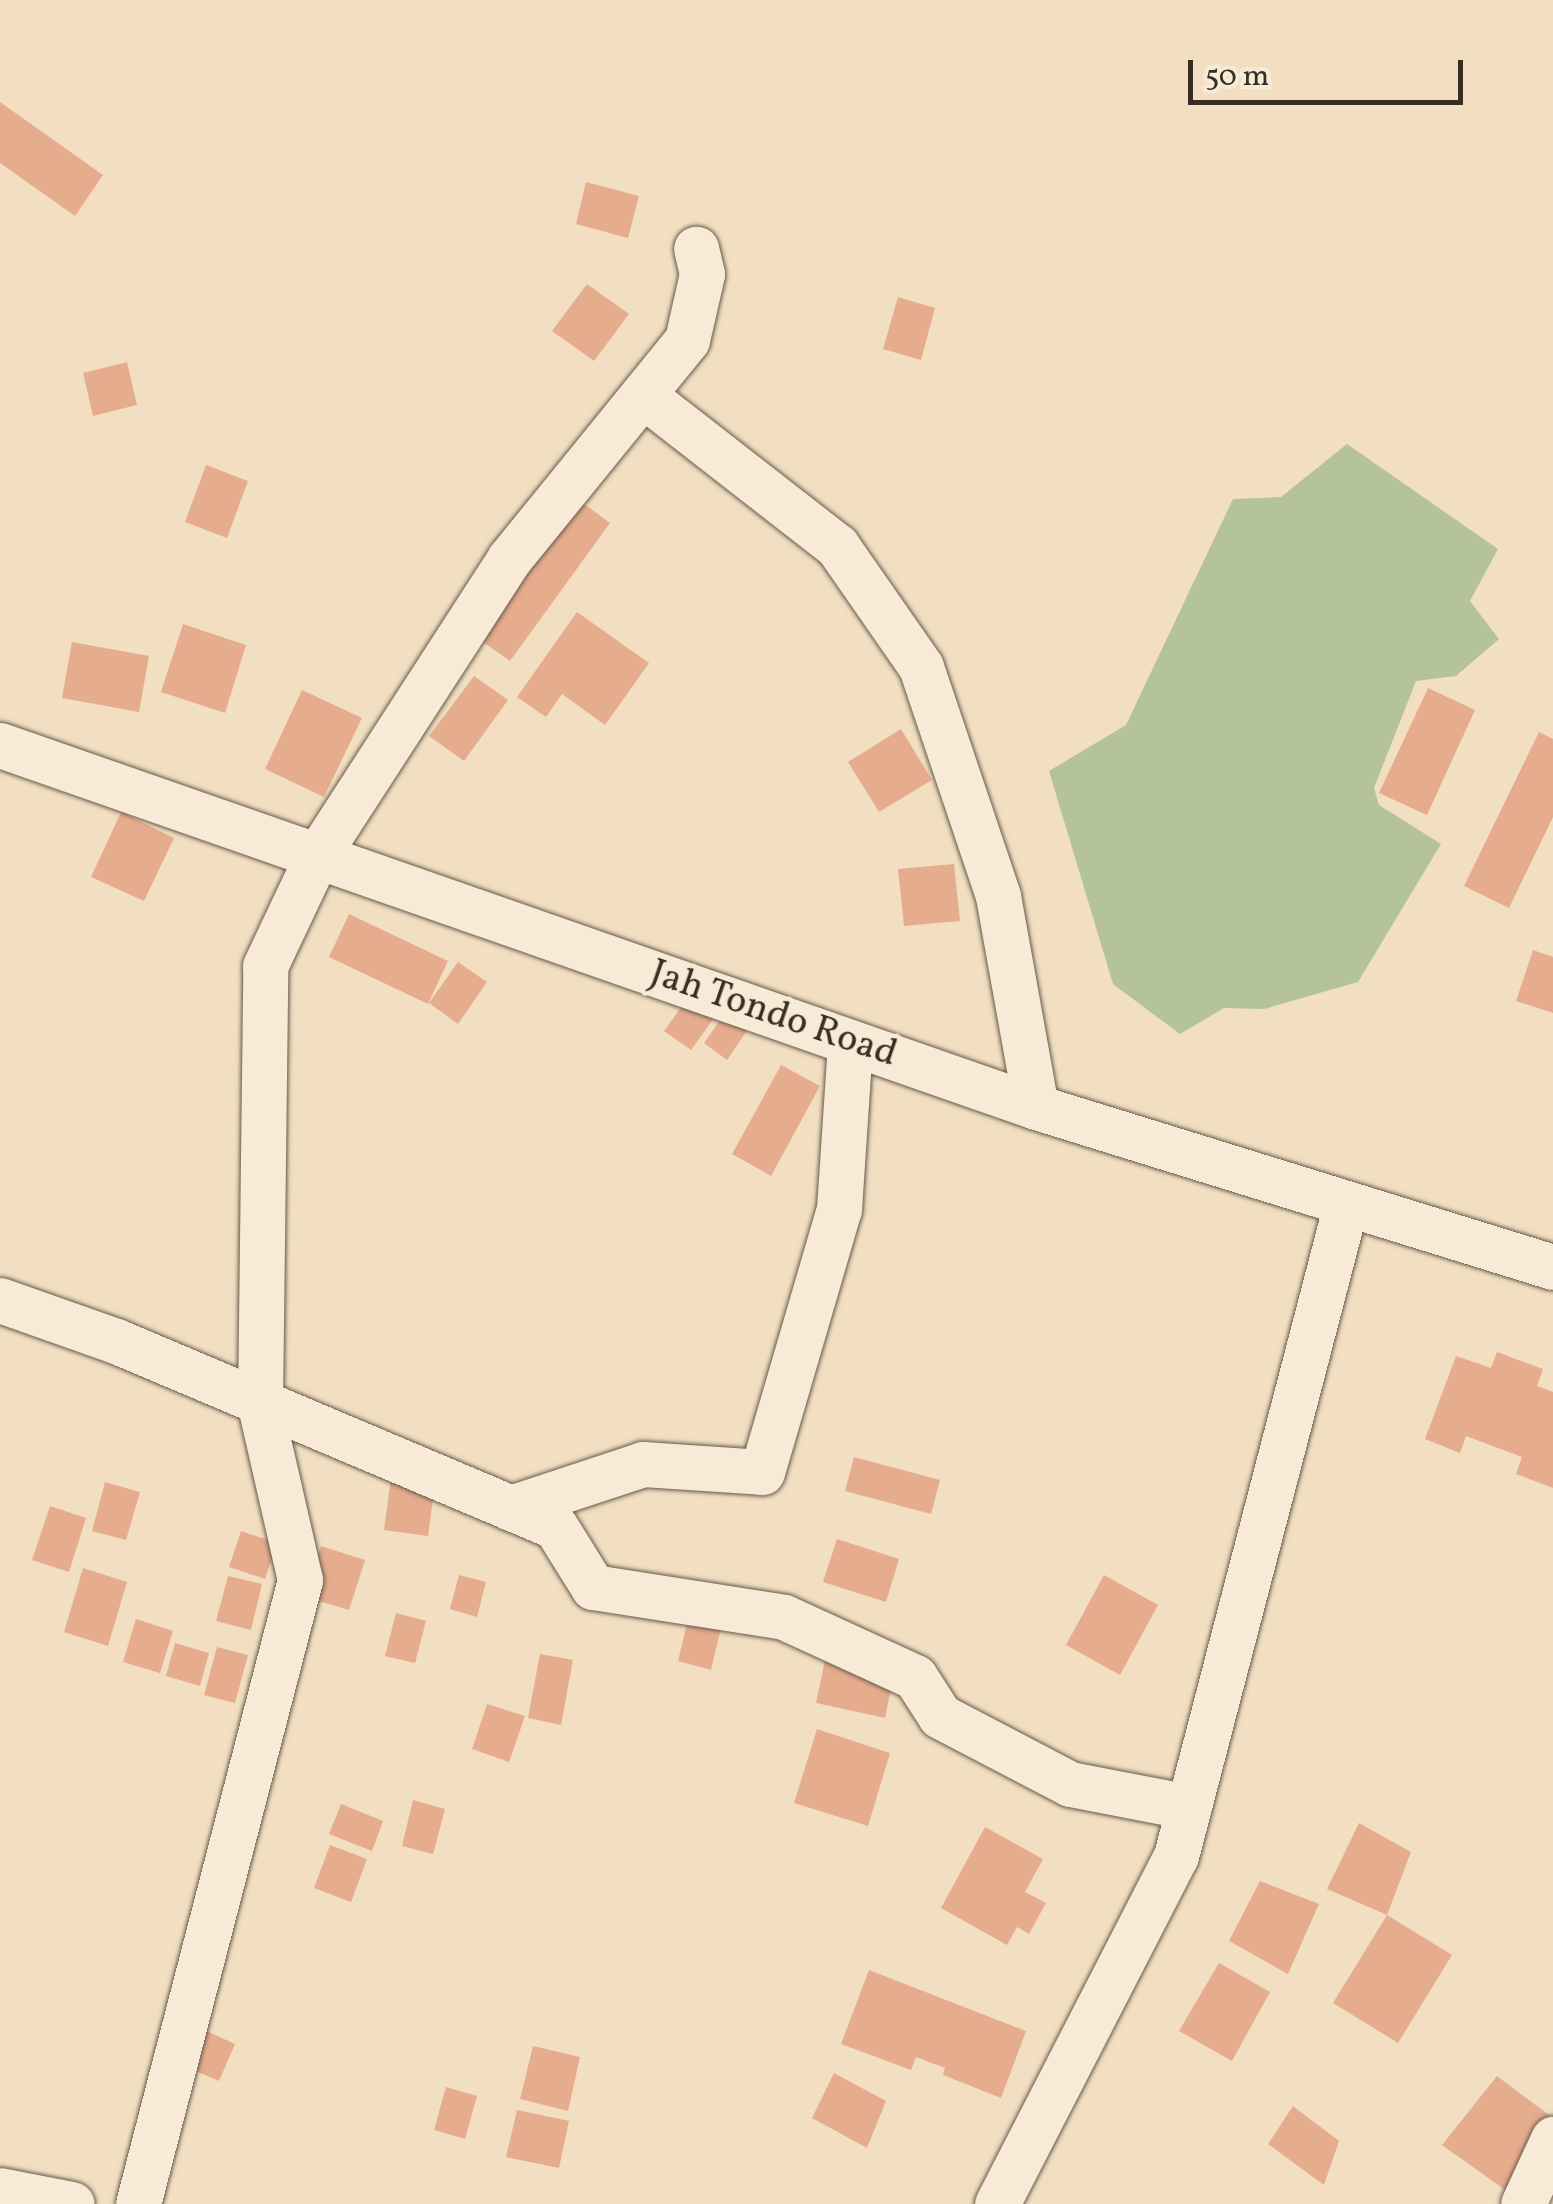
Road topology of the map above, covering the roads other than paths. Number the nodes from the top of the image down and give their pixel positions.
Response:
1 (696, 249) dead end
2 (643, 394) junction
3 (0, 744) edge
4 (318, 856) junction
5 (850, 1042) junction
6 (1036, 1107) junction
7 (1346, 1204) junction
8 (1553, 1267) edge
9 (0, 1300) edge
10 (260, 1405) junction
11 (510, 1508) junction
12 (1189, 1807) junction
13 (1553, 2139) edge
14 (0, 2190) edge
15 (72, 2204) edge
16 (138, 2204) edge
17 (997, 2204) edge
18 (1523, 2204) edge

1 - 2 street
2 - 4 street
2 - 6 street
3 - 4 street, Jah Tondo Road
4 - 5 street, Jah Tondo Road
4 - 10 street
5 - 6 street, Jah Tondo Road
5 - 11 street
6 - 7 street, Jah Tondo Road
7 - 8 street, Jah Tondo Road
7 - 12 street
9 - 10 street
10 - 11 street
10 - 16 street
11 - 12 street
12 - 17 street
13 - 18 street
14 - 15 street

